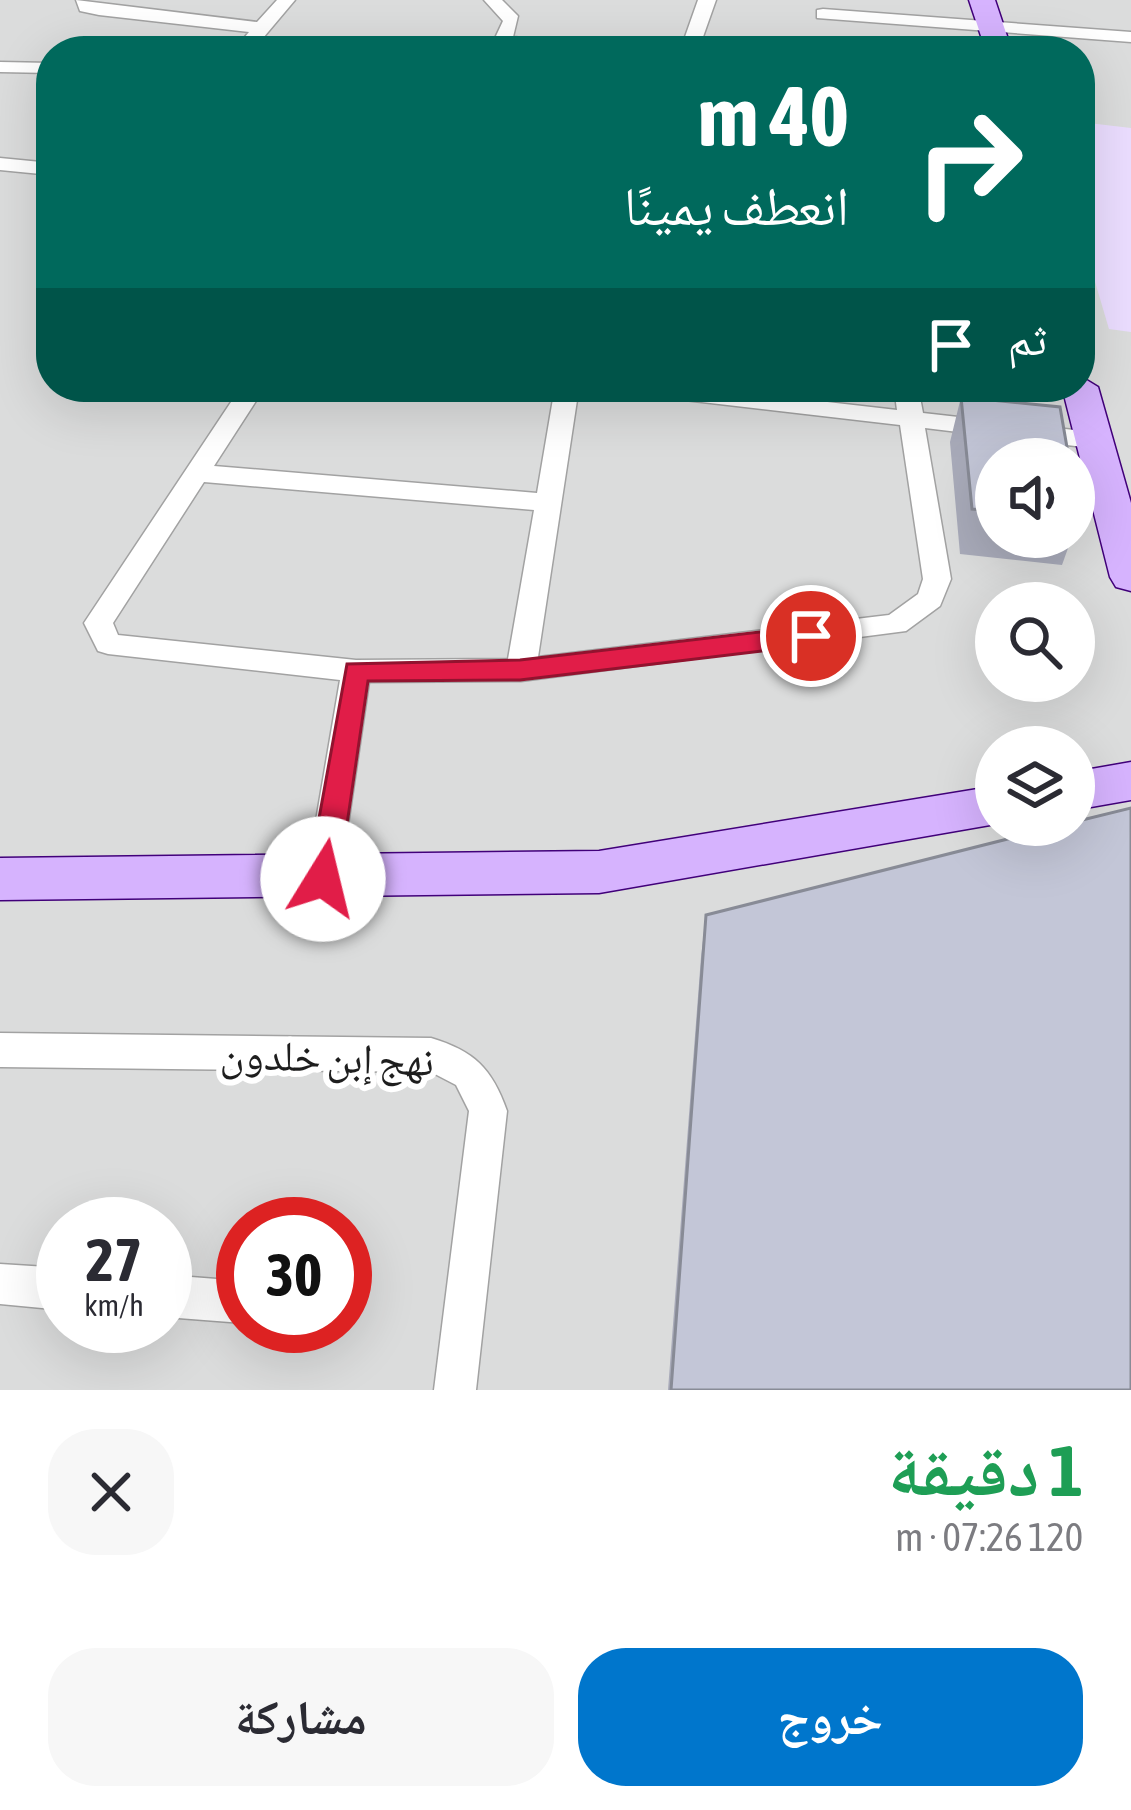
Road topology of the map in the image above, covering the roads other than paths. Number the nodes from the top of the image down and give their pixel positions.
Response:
1 (86, 0) edge
2 (286, 0) edge
3 (493, 0) edge
4 (707, 0) edge
5 (823, 14) dead end
6 (512, 20) junction
7 (991, 25) edge
8 (262, 28) junction
9 (255, 36) edge
10 (505, 36) edge
11 (547, 36) edge
12 (694, 36) edge
13 (1131, 37) edge
14 (0, 67) edge
15 (36, 68) edge
16 (0, 164) edge
17 (36, 168) edge
18 (243, 402) edge
19 (564, 402) edge
20 (756, 402) edge
21 (908, 402) edge
22 (1083, 402) edge
23 (911, 421) junction
24 (1073, 438) edge
25 (1092, 438) edge
26 (1095, 451) edge
27 (193, 473) junction
28 (544, 502) junction
29 (1131, 577) edge
30 (520, 670) junction
31 (356, 671) junction
32 (1131, 782) edge
33 (1095, 788) edge
34 (975, 809) edge
35 (0, 879) edge
36 (323, 879) junction
37 (0, 1050) edge
38 (0, 1284) edge
39 (36, 1287) edge
40 (455, 1390) edge

1 - 8 street
2 - 8 street
3 - 6 street
4 - 12 street
5 - 7 street
6 - 10 street
6 - 11 street
7 - 13 street
8 - 9 street
14 - 15 street
16 - 17 street
18 - 27 street
19 - 28 street
20 - 23 street
21 - 23 street
22 - 25 street
23 - 24 street
23 - 30 street
26 - 29 street
27 - 28 street
27 - 31 street
28 - 30 street
30 - 31 street
31 - 36 street
32 - 33 street
34 - 36 street
35 - 36 street
37 - 40 street, نهج إبن خلدون
38 - 39 street

